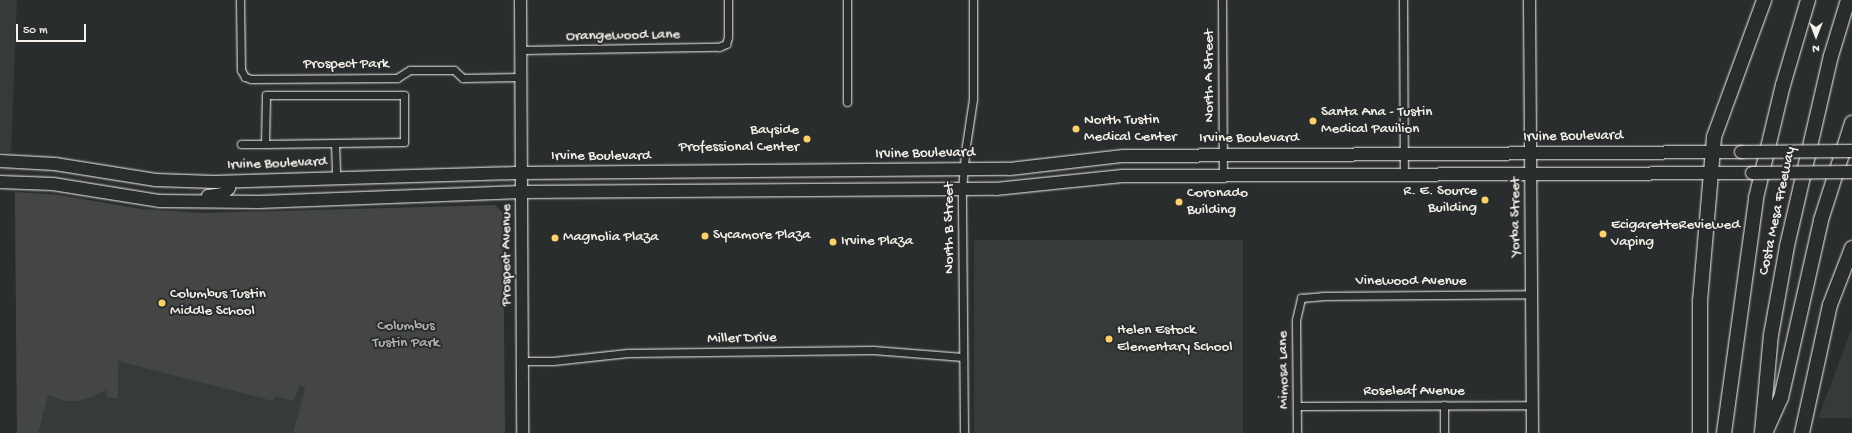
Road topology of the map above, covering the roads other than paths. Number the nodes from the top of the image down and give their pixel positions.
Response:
1 (240, 0) edge
2 (520, 0) edge
3 (728, 0) edge
4 (846, 0) edge
5 (973, 0) edge
6 (1222, 0) edge
7 (1404, 0) edge
8 (1529, 0) edge
9 (1764, 0) edge
10 (1807, 0) edge
11 (1848, 0) edge
12 (520, 50) junction
13 (521, 77) junction
14 (847, 102) dead end
15 (1852, 123) edge
16 (241, 144) dead end
17 (265, 144) junction
18 (335, 144) junction
19 (1852, 151) edge
20 (1713, 152) junction
21 (1404, 154) junction
22 (1530, 154) junction
23 (1223, 155) junction
24 (0, 162) edge
25 (963, 170) junction
26 (792, 171) junction
27 (1852, 172) edge
28 (522, 173) junction
29 (1530, 173) junction
30 (1710, 173) junction
31 (1404, 174) junction
32 (1223, 176) junction
33 (336, 179) junction
34 (0, 182) edge
35 (229, 182) junction
36 (962, 189) junction
37 (791, 190) junction
38 (522, 192) junction
39 (310, 200) junction
40 (200, 202) junction
41 (1852, 248) edge
42 (1531, 294) junction
43 (1298, 307) joint
44 (963, 357) junction
45 (521, 361) junction
46 (1444, 405) junction
47 (1532, 405) junction
48 (1297, 406) junction
49 (522, 433) edge
50 (964, 433) edge
51 (1297, 433) edge
52 (1444, 433) edge
53 (1532, 433) edge
54 (1700, 433) edge
55 (1724, 433) edge
56 (1763, 433) edge
57 (1802, 433) edge

1 - 13 street, Prospect Park
2 - 12 main road, Prospect Avenue
3 - 12 street, Orangewood Lane
4 - 14 street
5 - 25 street, North B Street
6 - 23 street, North A Street
7 - 21 street
8 - 22 main road, Yorba Street
9 - 20 highway
10 - 55 highway, Costa Mesa Freeway
11 - 56 highway, Costa Mesa Freeway
12 - 13 main road, Prospect Avenue
13 - 28 main road, Prospect Avenue
15 - 56 highway
16 - 17 street
17 - 18 street
17 - 18 street
18 - 33 street
19 - 20 main road, Irvine Boulevard, bridge
20 - 22 main road, Irvine Boulevard
20 - 30 highway
21 - 22 main road, Irvine Boulevard
21 - 23 main road, Irvine Boulevard
21 - 31 street
22 - 29 main road, Yorba Street
23 - 25 main road, Irvine Boulevard
23 - 32 street, North A Street
24 - 35 main road, Irvine Boulevard
25 - 26 main road, Irvine Boulevard
25 - 36 street, North B Street
26 - 28 main road, Irvine Boulevard
26 - 37 main road
27 - 30 main road, bridge
28 - 33 main road, Irvine Boulevard
28 - 38 main road, Prospect Avenue
29 - 30 main road
29 - 31 main road
29 - 42 main road, Yorba Street
30 - 54 highway
31 - 32 main road
32 - 36 main road
33 - 35 main road, Irvine Boulevard
33 - 39 main road
34 - 40 main road
35 - 40 main road
36 - 37 main road
36 - 44 street, North B Street
37 - 38 main road
38 - 39 main road
38 - 45 main road, Prospect Avenue
39 - 40 main road
41 - 57 highway
42 - 43 street, Vinewood Avenue
42 - 47 main road, Yorba Street
43 - 48 street, Mimosa Lane
44 - 45 street, Miller Drive
44 - 50 street, North B Street
45 - 49 main road, Prospect Avenue
46 - 47 street, Roseleaf Avenue
46 - 48 street, Roseleaf Avenue
46 - 52 street
47 - 53 main road, Yorba Street
48 - 51 street, Mimosa Lane

